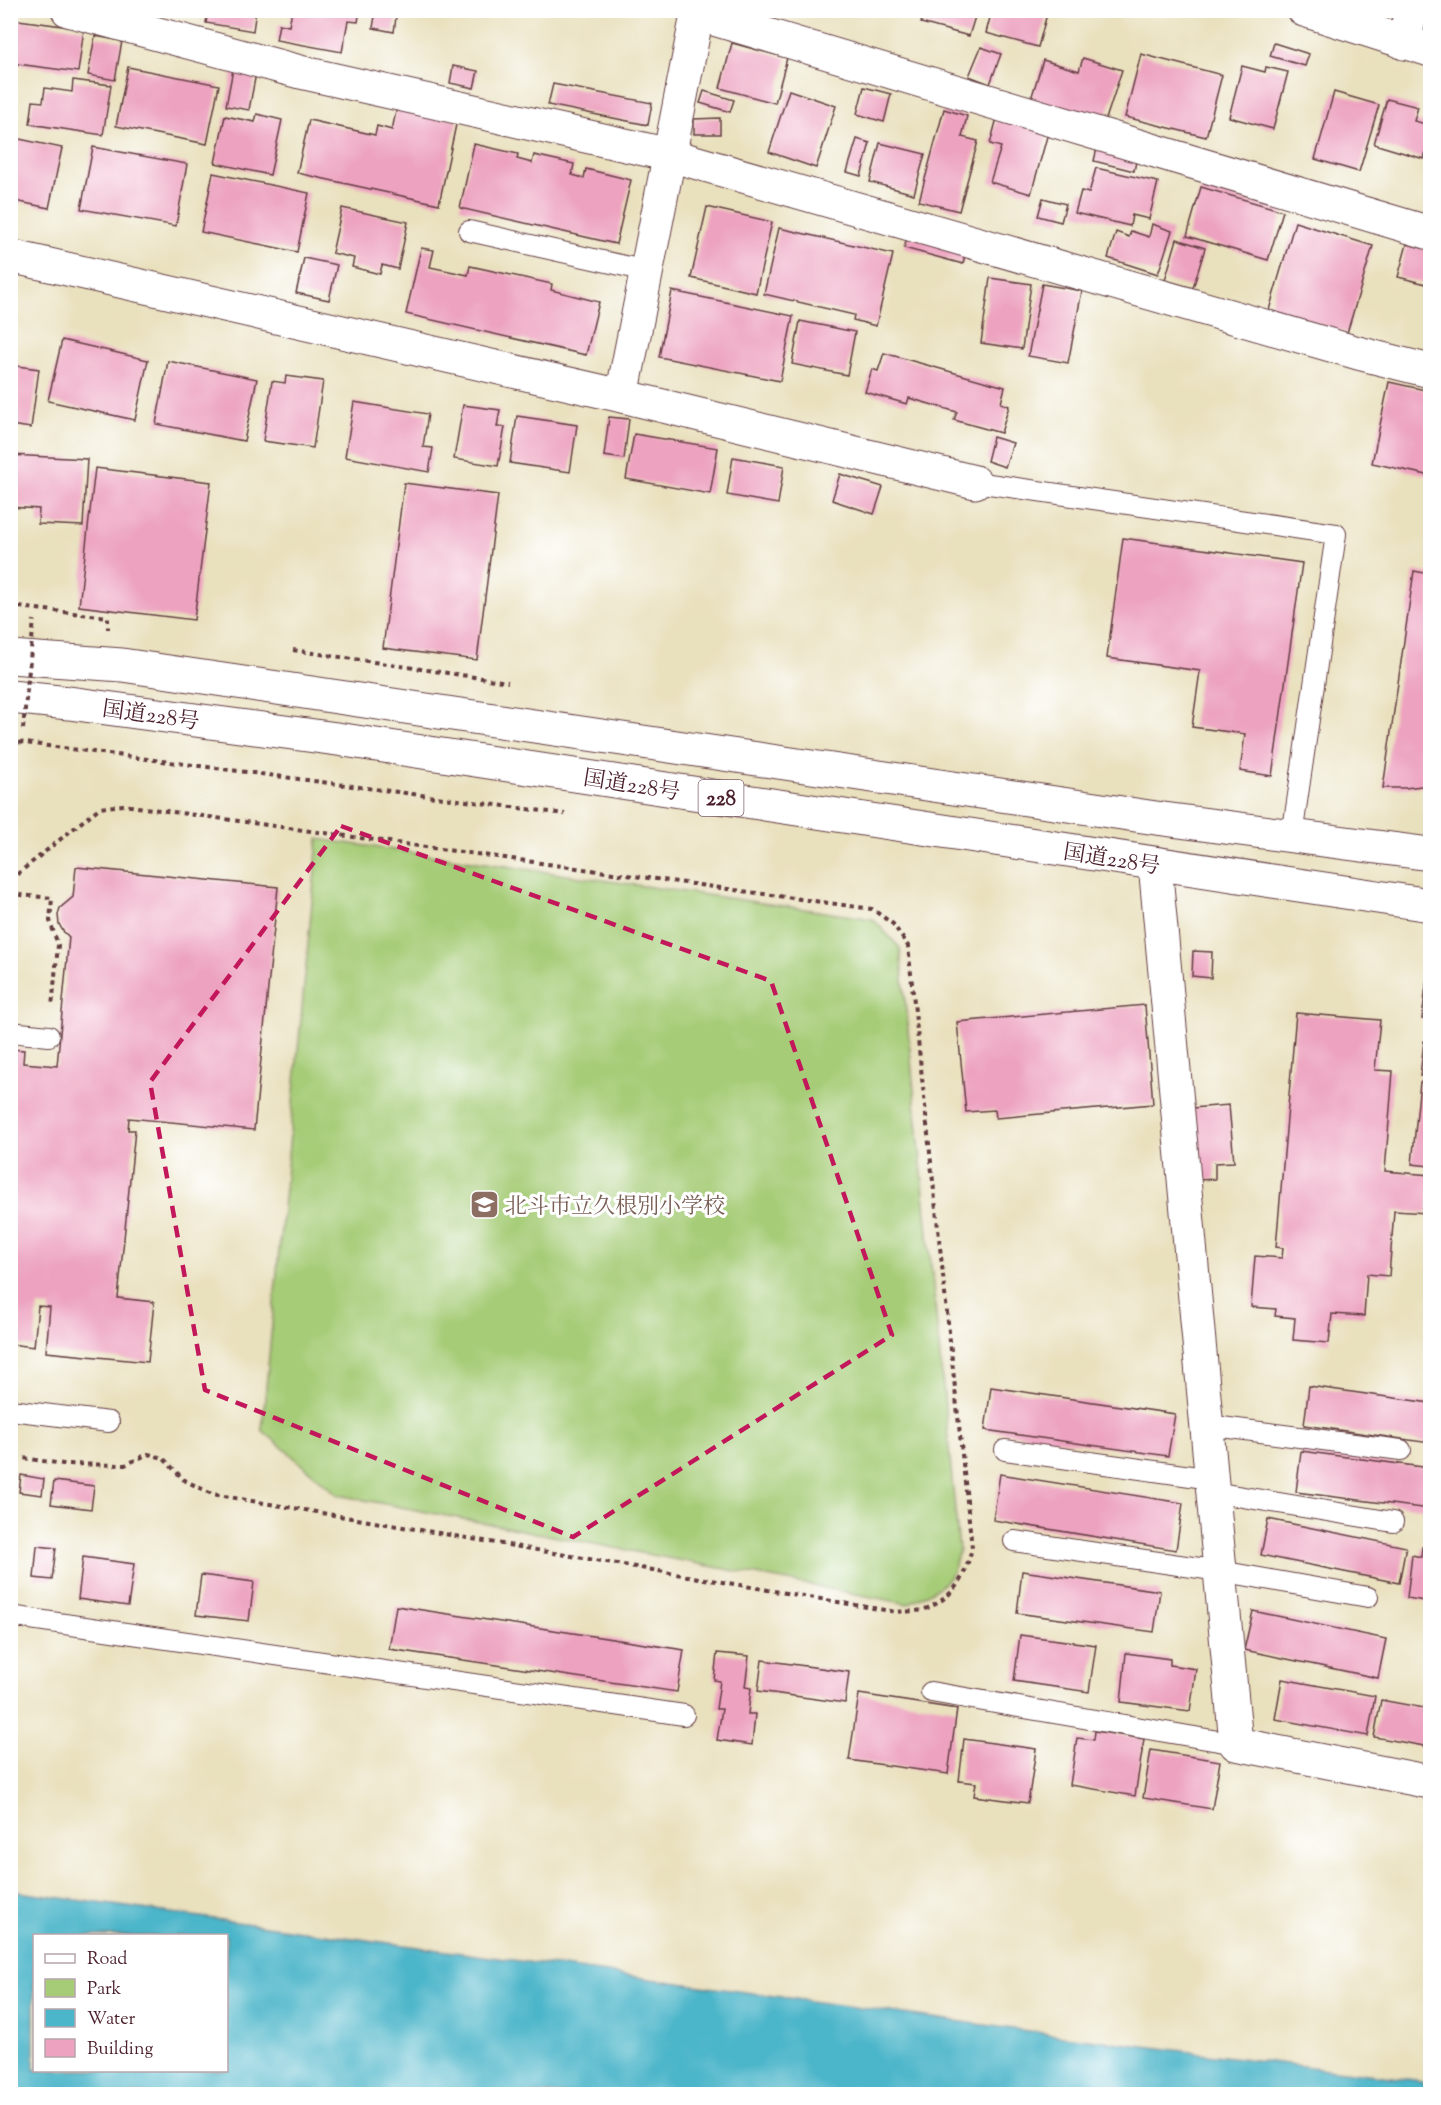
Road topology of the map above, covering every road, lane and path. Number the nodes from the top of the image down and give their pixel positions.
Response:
1 (68, 10) edge
2 (1304, 10) edge
3 (1411, 10) edge
4 (698, 12) edge
5 (1417, 46) edge
6 (670, 155) junction
7 (469, 231) dead end
8 (1431, 233) edge
9 (10, 256) edge
10 (647, 271) junction
11 (1431, 371) edge
12 (622, 396) junction
13 (975, 482) joint
14 (34, 620) dead end
15 (10, 657) edge
16 (10, 697) edge
17 (23, 729) dead end
18 (1292, 836) junction
19 (1431, 854) edge
20 (1155, 864) junction
21 (10, 880) edge
22 (10, 894) edge
23 (1431, 905) edge
24 (10, 1032) edge
25 (49, 1036) joint
26 (10, 1410) edge
27 (109, 1422) dead end
28 (1206, 1425) junction
29 (1005, 1450) dead end
30 (1401, 1450) dead end
31 (10, 1456) edge
32 (1212, 1485) junction
33 (1393, 1522) dead end
34 (1014, 1541) dead end
35 (1220, 1571) junction
36 (1368, 1597) dead end
37 (10, 1616) edge
38 (931, 1692) dead end
39 (684, 1715) dead end
40 (1236, 1744) junction
41 (1431, 1782) edge

1 - 6 main road
2 - 5 main road
3 - 5 main road
4 - 6 main road
4 - 8 main road
6 - 10 main road
6 - 11 main road
7 - 10 lane
9 - 12 main road
10 - 12 main road
12 - 13 main road
13 - 18 lane
14 - 17 path, bridge
15 - 18 main road, 国道228号 / 228
16 - 20 main road, 国道228号 / 228
18 - 19 main road, 国道228号 / 228
20 - 23 main road, 国道228号 / 228
20 - 28 main road
21 - 31 path
22 - 25 path
24 - 25 lane
26 - 27 lane
28 - 30 lane
28 - 32 main road
29 - 32 lane
32 - 33 lane
32 - 35 main road
34 - 35 lane
35 - 36 lane
35 - 40 main road
37 - 39 lane
38 - 40 lane
40 - 41 main road

